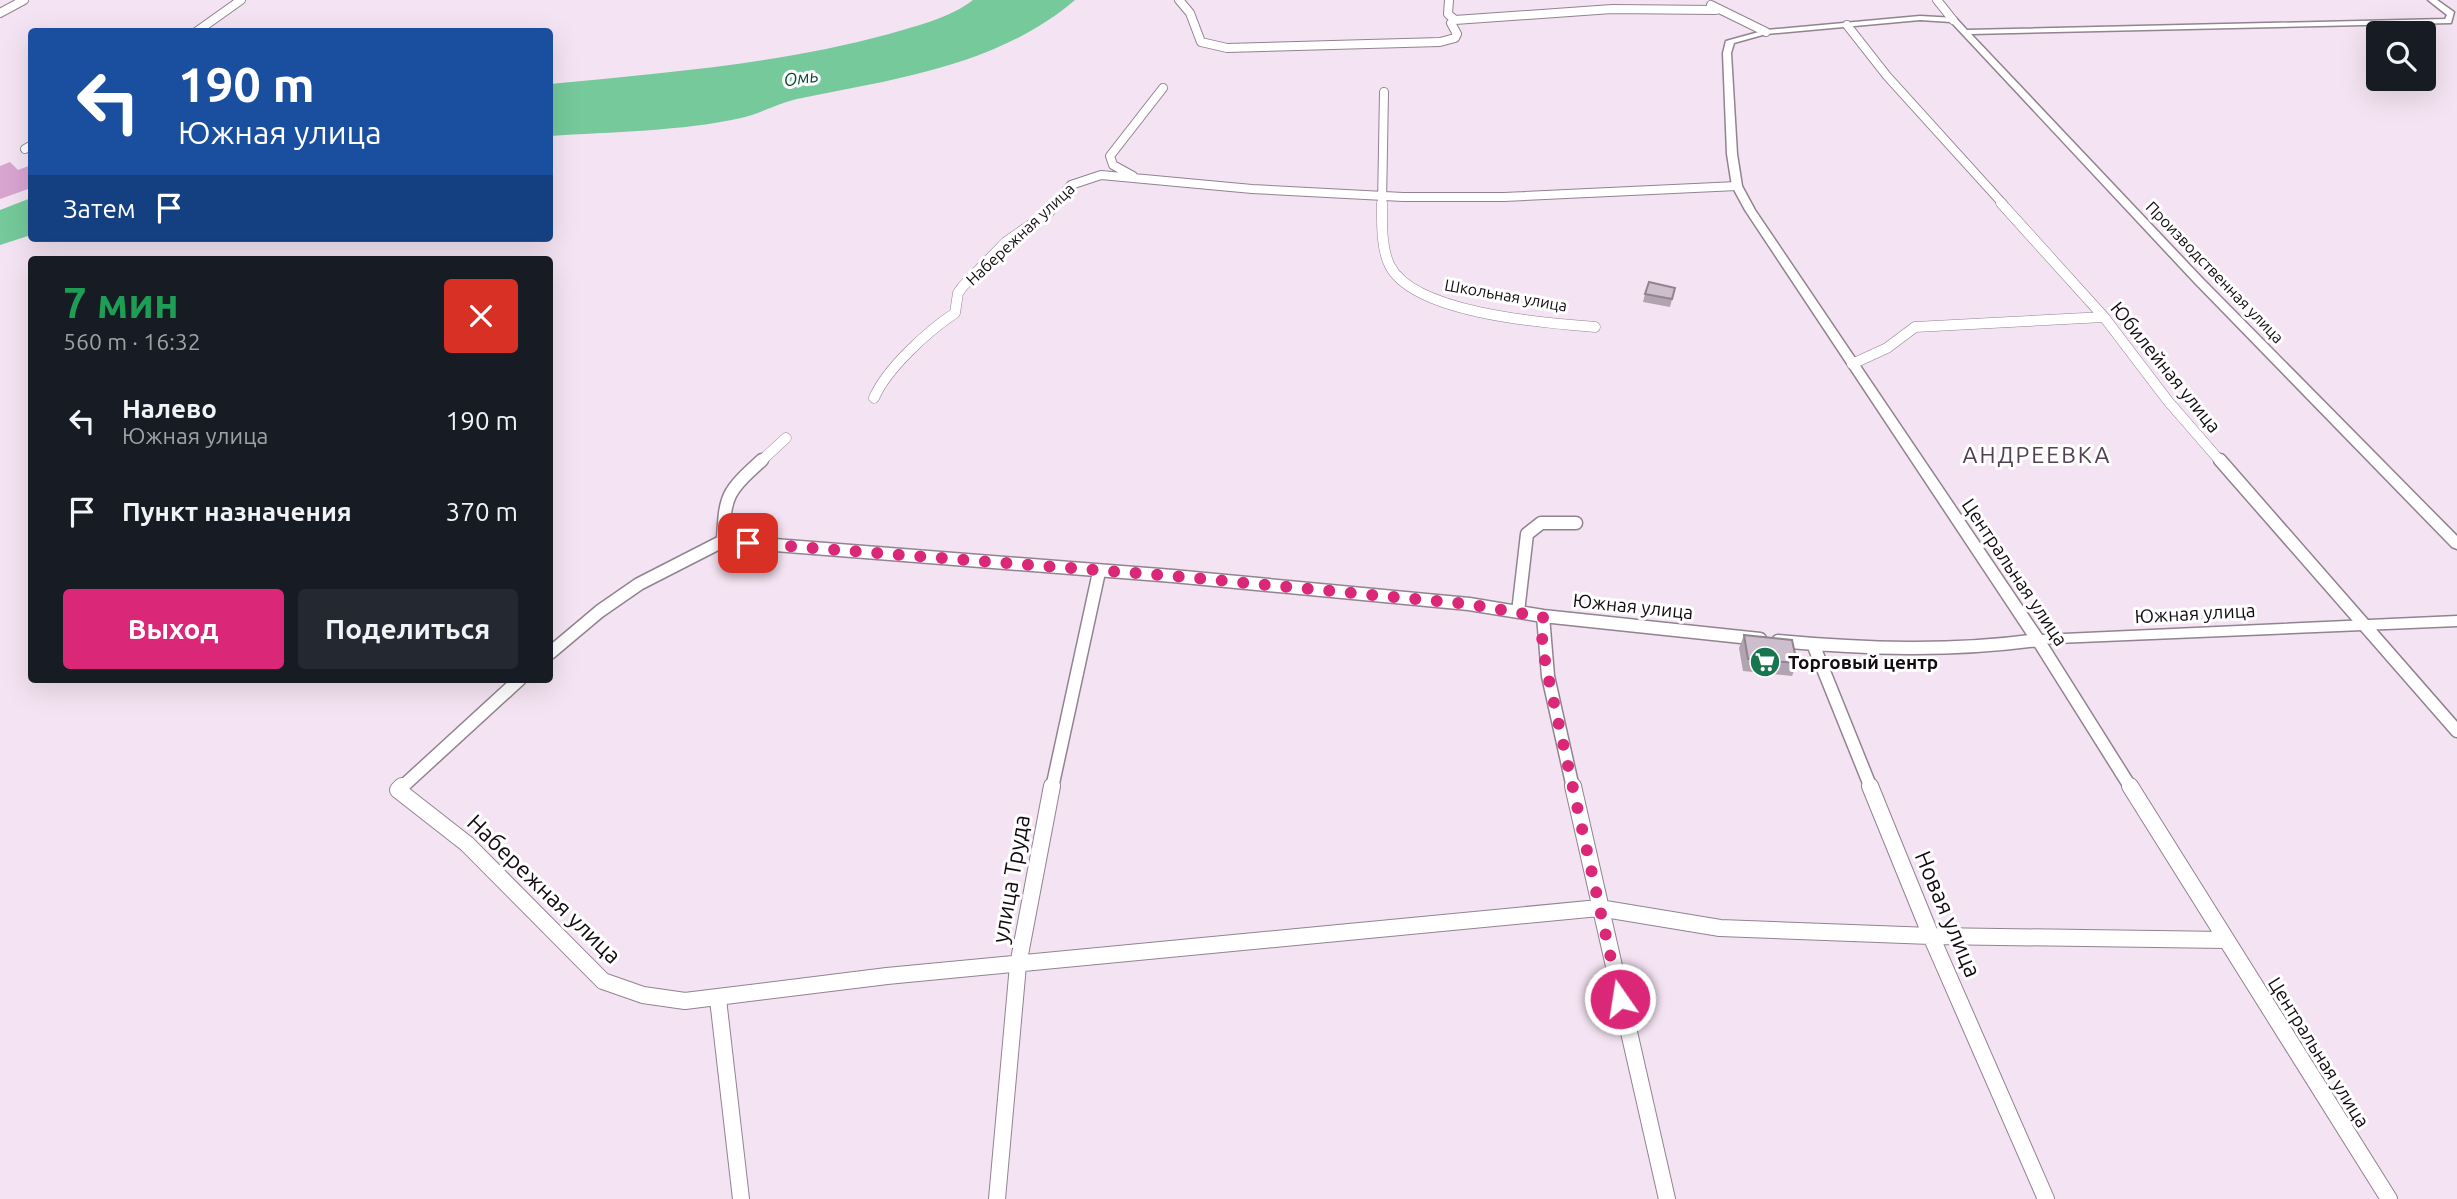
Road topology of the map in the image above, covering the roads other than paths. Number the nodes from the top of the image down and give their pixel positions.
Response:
1 (24, 0) edge
2 (241, 0) edge
3 (1179, 0) edge
4 (1449, 0) edge
5 (1706, 0) edge
6 (1937, 0) edge
7 (2432, 0) edge
8 (1716, 10) junction
9 (0, 13) edge
10 (1455, 20) junction
11 (1953, 20) junction
12 (1847, 25) junction
13 (202, 28) edge
14 (1766, 32) junction
15 (1966, 33) junction
16 (1163, 88) dead end
17 (1384, 92) dead end
18 (1140, 179) junction
19 (1737, 186) junction
20 (1384, 196) junction
21 (2104, 317) junction
22 (1595, 327) dead end
23 (1852, 364) junction
24 (874, 398) dead end
25 (786, 438) dead end
26 (1576, 523) dead end
27 (723, 541) junction
28 (2457, 544) edge
29 (1099, 572) junction
30 (1518, 612) junction
31 (1543, 617) junction
32 (2457, 621) edge
33 (2362, 624) junction
34 (2038, 640) junction
35 (1813, 644) junction
36 (553, 650) edge
37 (516, 683) edge
38 (2457, 731) edge
39 (1599, 908) junction
40 (1931, 936) junction
41 (2226, 940) junction
42 (1018, 965) junction
43 (718, 999) junction
44 (741, 1199) edge
45 (997, 1199) edge
46 (1667, 1199) edge
47 (2046, 1199) edge
48 (2389, 1199) edge

1 - 9 street
2 - 13 street
3 - 10 street
4 - 10 street
5 - 8 street
6 - 11 street
7 - 15 street
8 - 10 street
8 - 14 street
11 - 12 street
11 - 15 street, Производственная улица
12 - 14 street
12 - 21 street, Юбилейная улица
14 - 19 street, Центральная улица
15 - 28 street, Производственная улица
16 - 18 street
17 - 20 street, Школьная улица
18 - 20 street
18 - 24 street, Набережная улица
19 - 20 street
19 - 23 street, Центральная улица
20 - 22 street, Школьная улица
21 - 23 street
21 - 33 street, Юбилейная улица
23 - 34 street, Центральная улица
25 - 27 street
26 - 30 street
27 - 29 street, Южная улица
27 - 36 street
29 - 30 street, Южная улица
29 - 42 street, улица Труда
30 - 31 street, Южная улица
31 - 35 street, Южная улица
31 - 39 street
32 - 33 street, Южная улица
33 - 34 street, Южная улица
33 - 38 street, Юбилейная улица
34 - 35 street, Южная улица
34 - 41 street, Центральная улица
35 - 40 street, Новая улица
37 - 43 street, Набережная улица
39 - 40 street
39 - 42 street
39 - 46 street
40 - 41 street
40 - 47 street, Новая улица
41 - 48 street, Центральная улица
42 - 43 street
42 - 45 street, улица Труда
43 - 44 street

